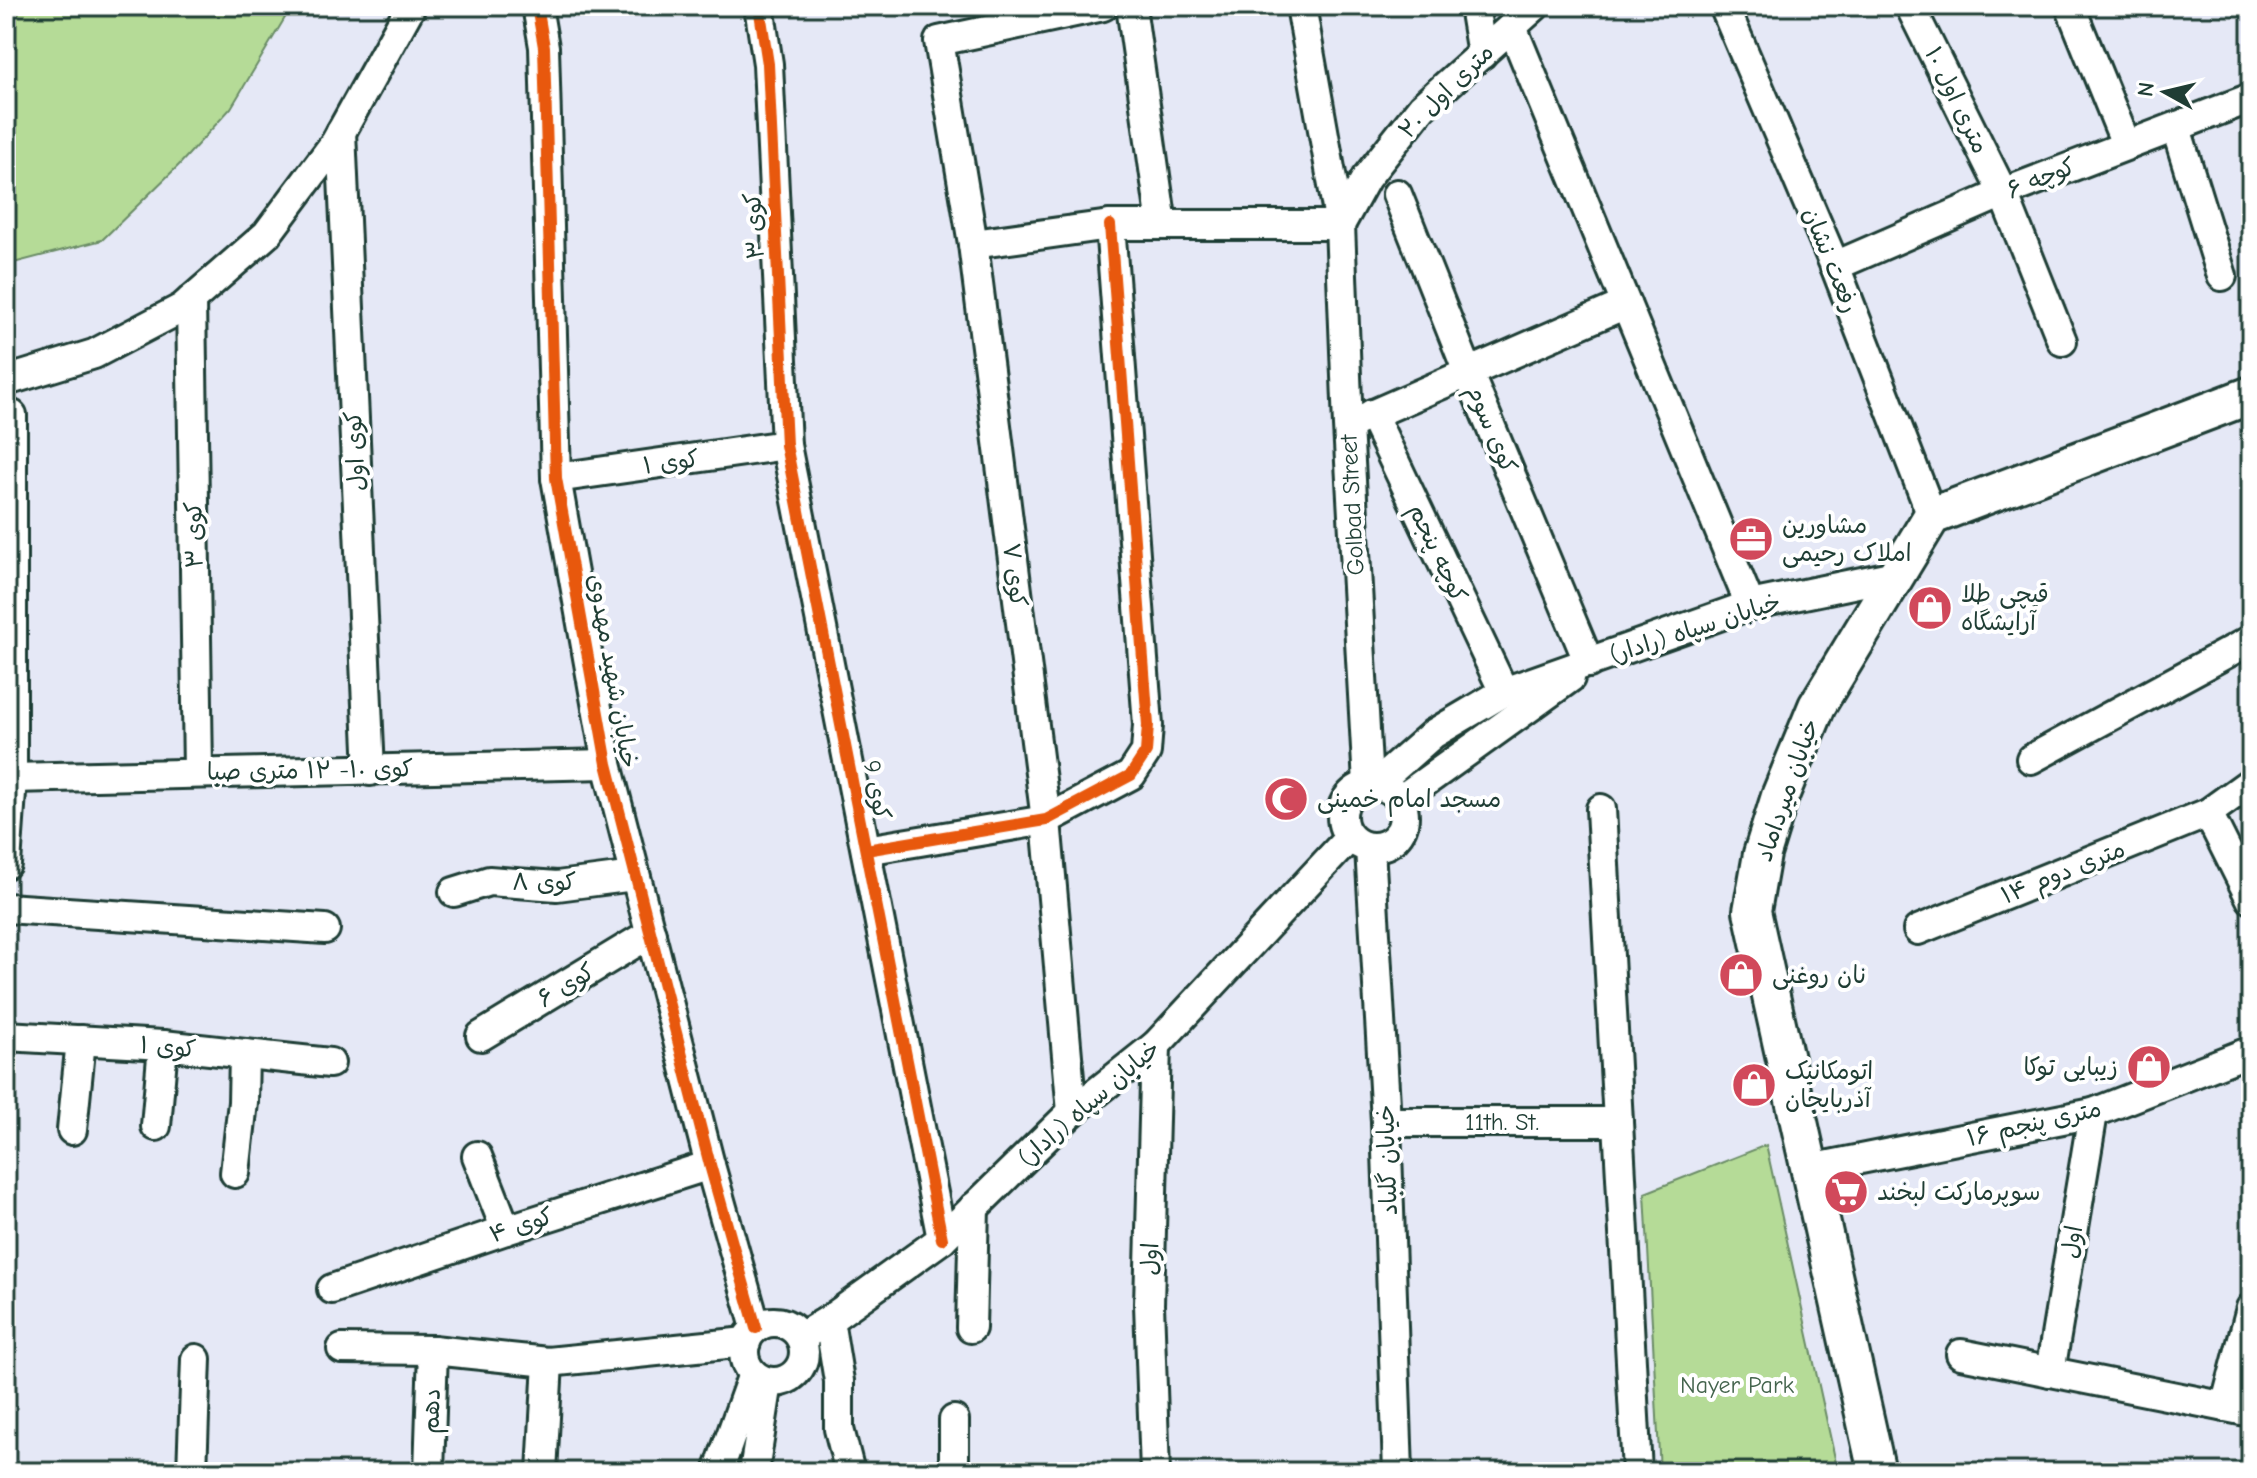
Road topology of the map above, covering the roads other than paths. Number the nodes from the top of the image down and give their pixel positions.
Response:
1 (411, 6) edge
2 (537, 6) edge
3 (759, 6) edge
4 (1103, 6) edge
5 (1131, 6) edge
6 (1301, 6) edge
7 (1474, 6) edge
8 (1535, 6) edge
9 (1724, 6) edge
10 (1910, 6) edge
11 (2070, 6) edge
12 (1512, 27) junction
13 (1482, 54) junction
14 (2251, 98) edge
15 (2176, 128) junction
16 (341, 132) junction
17 (2126, 144) junction
18 (2003, 193) junction
19 (1397, 194) dead end
20 (1110, 225) junction
21 (1162, 225) junction
22 (1340, 225) junction
23 (973, 244) junction
24 (1835, 266) junction
25 (2222, 276) dead end
26 (191, 300) junction
27 (1626, 304) junction
28 (2062, 341) dead end
29 (1468, 372) junction
30 (6, 381) edge
31 (2251, 395) edge
32 (12, 415) dead end
33 (1360, 420) junction
34 (786, 445) junction
35 (556, 478) junction
36 (1932, 516) junction
37 (1896, 575) junction
38 (1750, 605) junction
39 (2251, 640) edge
40 (9, 654) edge
41 (1589, 663) junction
42 (1504, 692) junction
43 (2031, 759) dead end
44 (607, 764) junction
45 (198, 771) junction
46 (370, 771) junction
47 (12, 778) junction
48 (2251, 782) edge
49 (1372, 784) junction
50 (1400, 800) junction
51 (1601, 809) dead end
52 (2208, 813) junction
53 (1046, 820) junction
54 (1360, 843) junction
55 (866, 850) junction
56 (6, 852) edge
57 (634, 876) junction
58 (454, 892) dead end
59 (2251, 899) edge
60 (6, 908) edge
61 (325, 929) dead end
62 (1918, 930) dead end
63 (651, 933) junction
64 (6, 1036) edge
65 (481, 1036) dead end
66 (81, 1040) junction
67 (163, 1045) junction
68 (1156, 1045) junction
69 (2251, 1051) edge
70 (244, 1054) junction
71 (330, 1063) dead end
72 (1072, 1112) junction
73 (2093, 1113) junction
74 (1386, 1122) junction
75 (1618, 1122) junction
76 (156, 1126) dead end
77 (72, 1130) dead end
78 (477, 1156) dead end
79 (710, 1165) junction
80 (1810, 1169) junction
81 (235, 1173) dead end
82 (974, 1207) junction
83 (506, 1230) junction
84 (942, 1239) junction
85 (332, 1289) dead end
86 (2251, 1308) edge
87 (829, 1320) junction
88 (971, 1328) dead end
89 (751, 1335) junction
90 (801, 1337) junction
91 (342, 1349) dead end
92 (433, 1350) junction
93 (1961, 1354) dead end
94 (196, 1359) dead end
95 (548, 1362) junction
96 (2050, 1372) junction
97 (761, 1378) junction
98 (2238, 1409) edge
99 (954, 1420) dead end
100 (192, 1472) edge
101 (429, 1472) edge
102 (542, 1472) edge
103 (718, 1472) edge
104 (754, 1472) edge
105 (850, 1472) edge
106 (954, 1472) edge
107 (1155, 1472) edge
108 (1398, 1472) edge
109 (1637, 1472) edge
110 (1877, 1472) edge

1 - 16 street
2 - 35 street, خیابان شهید مهدوی
3 - 34 street, کوی ۳
4 - 23 street, کوی ۷
5 - 21 street
6 - 22 street, Golbad Street
7 - 13 street
8 - 12 street, ۲۰ متری اول
9 - 24 street, رفعت نشان
10 - 18 street, ۱۰ متری اول
11 - 17 street
12 - 13 street, ۲۰ متری اول
12 - 27 street
13 - 22 street, ۲۰ متری اول
14 - 15 street, کوچه ۶
15 - 17 street, کوچه ۶
15 - 25 street
16 - 26 street
16 - 46 street, کوی اول
17 - 18 street, کوچه ۶
18 - 24 street, کوچه ۶
18 - 28 street, ۱۰ متری اول
19 - 29 street, کوی سوم
20 - 21 street
20 - 23 street
20 - 53 street
21 - 22 street
22 - 33 street, Golbad Street
23 - 53 street, کوی ۷
24 - 36 street, رفعت نشان
26 - 30 street
26 - 45 street, کوی ۳
27 - 29 street
27 - 38 street
29 - 33 street
29 - 41 street, کوی سوم
31 - 36 main road
32 - 40 street
33 - 42 street, کوچه پنجم
33 - 49 street, Golbad Street
34 - 35 street, کوی ۱
34 - 55 street, کوی 9
35 - 44 street, خیابان شهید مهدوی
36 - 37 main road, خیابان میرداماد
37 - 38 street, خیابان سپاه (رادار)
37 - 80 main road, خیابان میرداماد
38 - 41 street, خیابان سپاه (رادار)
39 - 43 street
40 - 47 street
41 - 42 street, خیابان سپاه (رادار)
41 - 50 street, خیابان سپاه (رادار)
42 - 49 street, خیابان سپاه (رادار)
44 - 46 street, کوی ۱۰- ۱۲ متری صبا
44 - 57 street, خیابان شهید مهدوی
45 - 46 street, کوی ۱۰- ۱۲ متری صبا
45 - 47 street, کوی ۱۰- ۱۲ متری صبا
47 - 56 street
48 - 52 street, ۱۴ متری دوم
49 - 50 street
49 - 54 street
50 - 54 street
51 - 75 street
52 - 59 street
52 - 62 street, ۱۴ متری دوم
53 - 55 street
53 - 72 street, کوی ۷
54 - 68 street, خیابان سپاه (رادار)
54 - 74 street, خیابان گلباد
55 - 84 street, کوی 9
57 - 58 street, کوی ۸
57 - 63 street, خیابان شهید مهدوی
60 - 61 street
63 - 65 street, کوی ۶
63 - 79 street, خیابان شهید مهدوی
64 - 66 street, کوی ۱
66 - 67 street, کوی ۱
66 - 77 street
67 - 70 street, کوی ۱
67 - 76 street
68 - 72 street, خیابان سپاه (رادار)
68 - 107 street, اول
69 - 73 street, ۱۶ متری پنجم
70 - 71 street, کوی ۱
70 - 81 street
72 - 82 street, خیابان سپاه (رادار)
73 - 80 street, ۱۶ متری پنجم
73 - 96 street, اول
74 - 75 street, 11th. St.
74 - 108 street, خیابان گلباد
75 - 109 street
78 - 83 street
79 - 83 street, کوی ۴
79 - 89 street, خیابان شهید مهدوی
80 - 110 main road, خیابان میرداماد
82 - 84 street, خیابان سپاه (رادار)
82 - 88 street
83 - 85 street, کوی ۴
84 - 87 street, خیابان سپاه (رادار)
86 - 98 street
87 - 90 street, خیابان سپاه (رادار)
87 - 105 street
89 - 90 street
89 - 95 street
89 - 97 street
90 - 97 street
91 - 92 street
92 - 95 street
92 - 101 street, دهم
93 - 96 street
94 - 100 street
95 - 102 street
96 - 98 street
97 - 103 street
97 - 104 street
99 - 106 street

